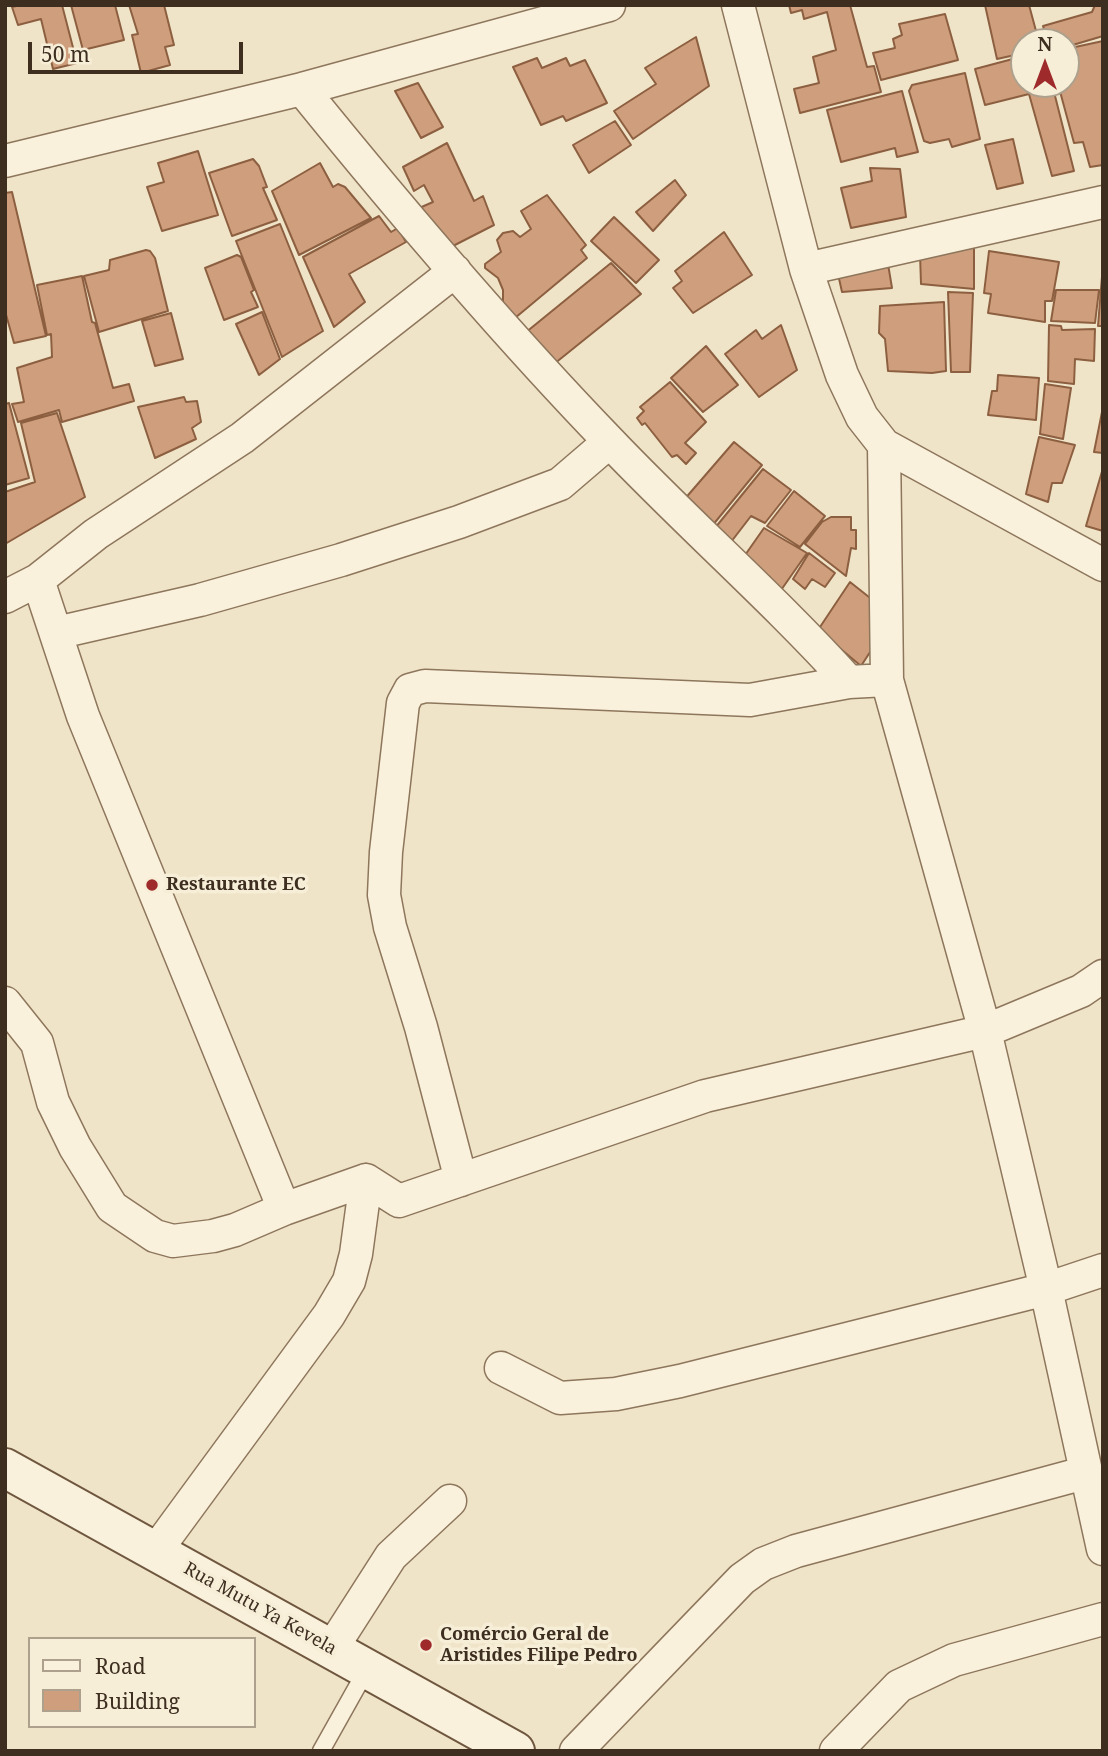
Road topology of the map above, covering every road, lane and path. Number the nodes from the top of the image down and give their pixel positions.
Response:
1 (609, 5) edge
2 (738, 5) edge
3 (302, 89) junction
4 (5, 160) edge
5 (1103, 202) edge
6 (806, 269) junction
7 (455, 271) junction
8 (609, 442) junction
9 (884, 445) junction
10 (1103, 565) edge
11 (38, 580) junction
12 (5, 597) edge
13 (56, 633) junction
14 (887, 680) junction
15 (849, 682) junction
16 (1103, 976) edge
17 (5, 1003) edge
18 (985, 1031) junction
19 (366, 1180) junction
20 (461, 1180) junction
21 (284, 1209) junction
22 (1103, 1270) edge
23 (1046, 1289) junction
24 (501, 1368) dead end
25 (5, 1468) edge
26 (1084, 1473) junction
27 (450, 1501) dead end
28 (1103, 1549) edge
29 (155, 1552) junction
30 (1103, 1619) edge
31 (332, 1648) junction
32 (367, 1669) junction
33 (321, 1751) edge
34 (515, 1751) edge
35 (576, 1751) edge
36 (836, 1751) edge

1 - 3 street
2 - 6 street
3 - 4 street
3 - 7 street
5 - 6 street
6 - 9 street
7 - 8 street
7 - 11 street
8 - 13 street
8 - 15 street
9 - 10 street
9 - 14 street
11 - 12 street
11 - 13 street
13 - 21 street
14 - 15 street
14 - 18 street
15 - 20 street
16 - 18 street
17 - 21 street
18 - 20 street
18 - 23 street
19 - 20 street
19 - 21 street
19 - 29 street
22 - 23 street
23 - 24 street
23 - 26 street
25 - 29 main road, Rua Mutu Ya Kevela
26 - 28 street
26 - 35 street
27 - 31 street
29 - 31 main road, Rua Mutu Ya Kevela
30 - 36 street
31 - 32 main road, Rua Mutu Ya Kevela
32 - 33 lane
32 - 34 main road, Rua Mutu Ya Kevela

